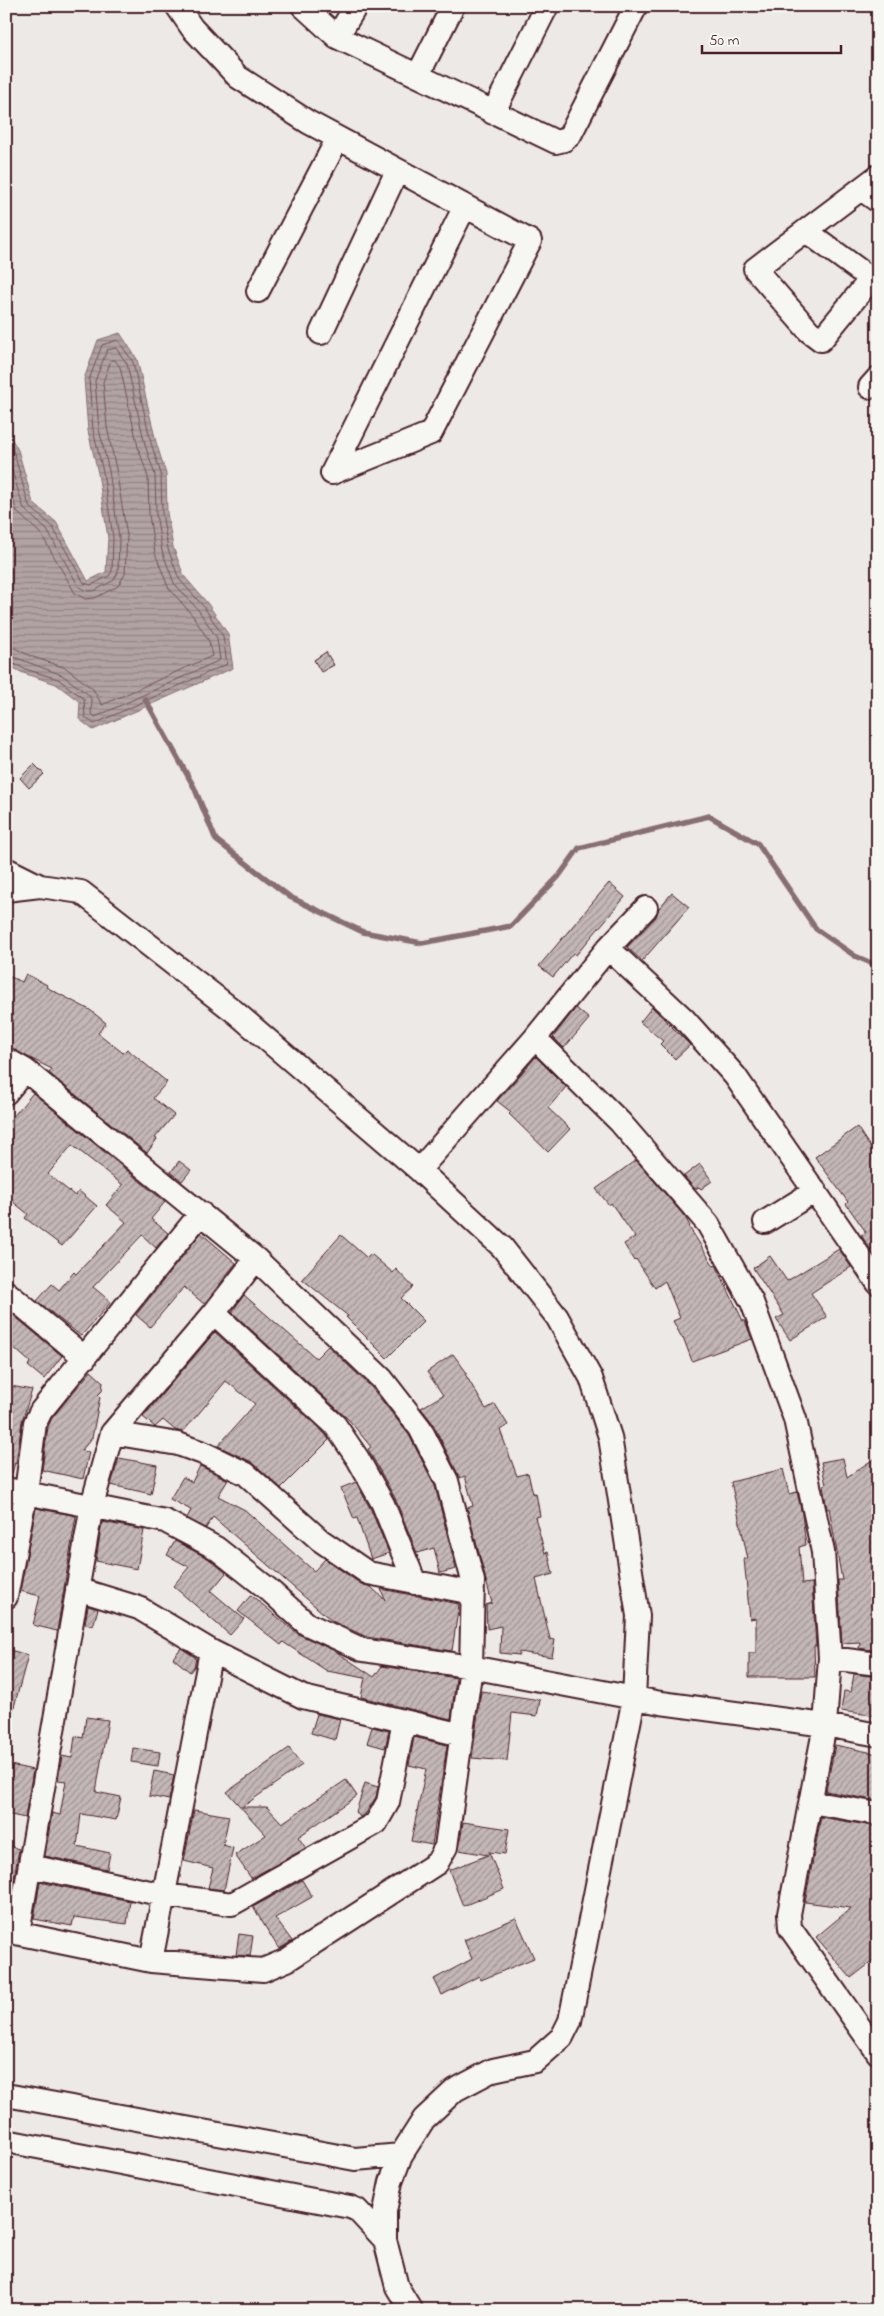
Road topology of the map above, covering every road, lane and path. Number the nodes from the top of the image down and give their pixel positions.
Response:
1 (177, 6) edge
2 (303, 6) edge
3 (356, 6) edge
4 (453, 6) edge
5 (546, 6) edge
6 (636, 6) edge
7 (337, 37) junction
8 (418, 75) junction
9 (493, 113) junction
10 (338, 138) junction
11 (397, 171) junction
12 (872, 189) edge
13 (465, 206) junction
14 (806, 231) junction
15 (875, 282) edge
16 (258, 291) dead end
17 (321, 333) dead end
18 (6, 869) edge
19 (40, 886) junction
20 (6, 890) edge
21 (646, 908) dead end
22 (608, 948) junction
23 (535, 1038) junction
24 (16, 1064) edge
25 (6, 1093) edge
26 (418, 1170) junction
27 (815, 1191) junction
28 (201, 1212) junction
29 (765, 1222) dead end
30 (256, 1259) junction
31 (878, 1283) edge
32 (6, 1292) edge
33 (214, 1313) junction
34 (85, 1358) junction
35 (112, 1433) junction
36 (16, 1490) edge
37 (92, 1506) junction
38 (415, 1583) junction
39 (78, 1590) junction
40 (473, 1593) junction
41 (6, 1597) edge
42 (211, 1651) junction
43 (830, 1658) junction
44 (878, 1664) edge
45 (471, 1668) junction
46 (634, 1698) junction
47 (404, 1721) junction
48 (825, 1725) junction
49 (462, 1734) junction
50 (878, 1735) edge
51 (811, 1802) junction
52 (878, 1814) edge
53 (30, 1866) junction
54 (164, 1895) junction
55 (12, 1932) edge
56 (151, 1961) junction
57 (869, 2021) edge
58 (878, 2053) edge
59 (6, 2095) edge
60 (6, 2142) edge
61 (400, 2155) junction
62 (385, 2240) junction
63 (411, 2310) edge

1 - 10 street
2 - 7 street
3 - 7 street
4 - 8 street
5 - 9 street
6 - 9 street
7 - 8 street
8 - 9 street
10 - 11 street
10 - 16 street
11 - 13 street
11 - 17 street
12 - 14 street
13 - 13 street
14 - 15 street
14 - 15 street
18 - 19 street
19 - 20 street
19 - 26 street
21 - 22 street
22 - 23 street
22 - 27 street
23 - 26 street
23 - 43 street
24 - 25 street
24 - 28 street
26 - 46 street
27 - 29 street
27 - 31 street
28 - 30 street
28 - 34 street
30 - 33 street
30 - 40 street
32 - 34 street
33 - 35 street
33 - 38 street
34 - 36 street
35 - 37 street
35 - 38 street
36 - 37 street
36 - 41 street
37 - 39 street
37 - 45 street
38 - 40 street
39 - 42 street
39 - 53 street
40 - 45 street
42 - 47 street
42 - 54 street
43 - 44 street
43 - 48 street
45 - 46 street
45 - 49 street
46 - 48 street
46 - 61 street
47 - 49 street
47 - 54 street
48 - 50 street
48 - 51 street
49 - 56 street
51 - 52 street
51 - 57 street
53 - 54 street
53 - 55 street
54 - 56 street
55 - 56 street
57 - 58 street
59 - 61 street
60 - 62 street
61 - 62 street
62 - 63 street

